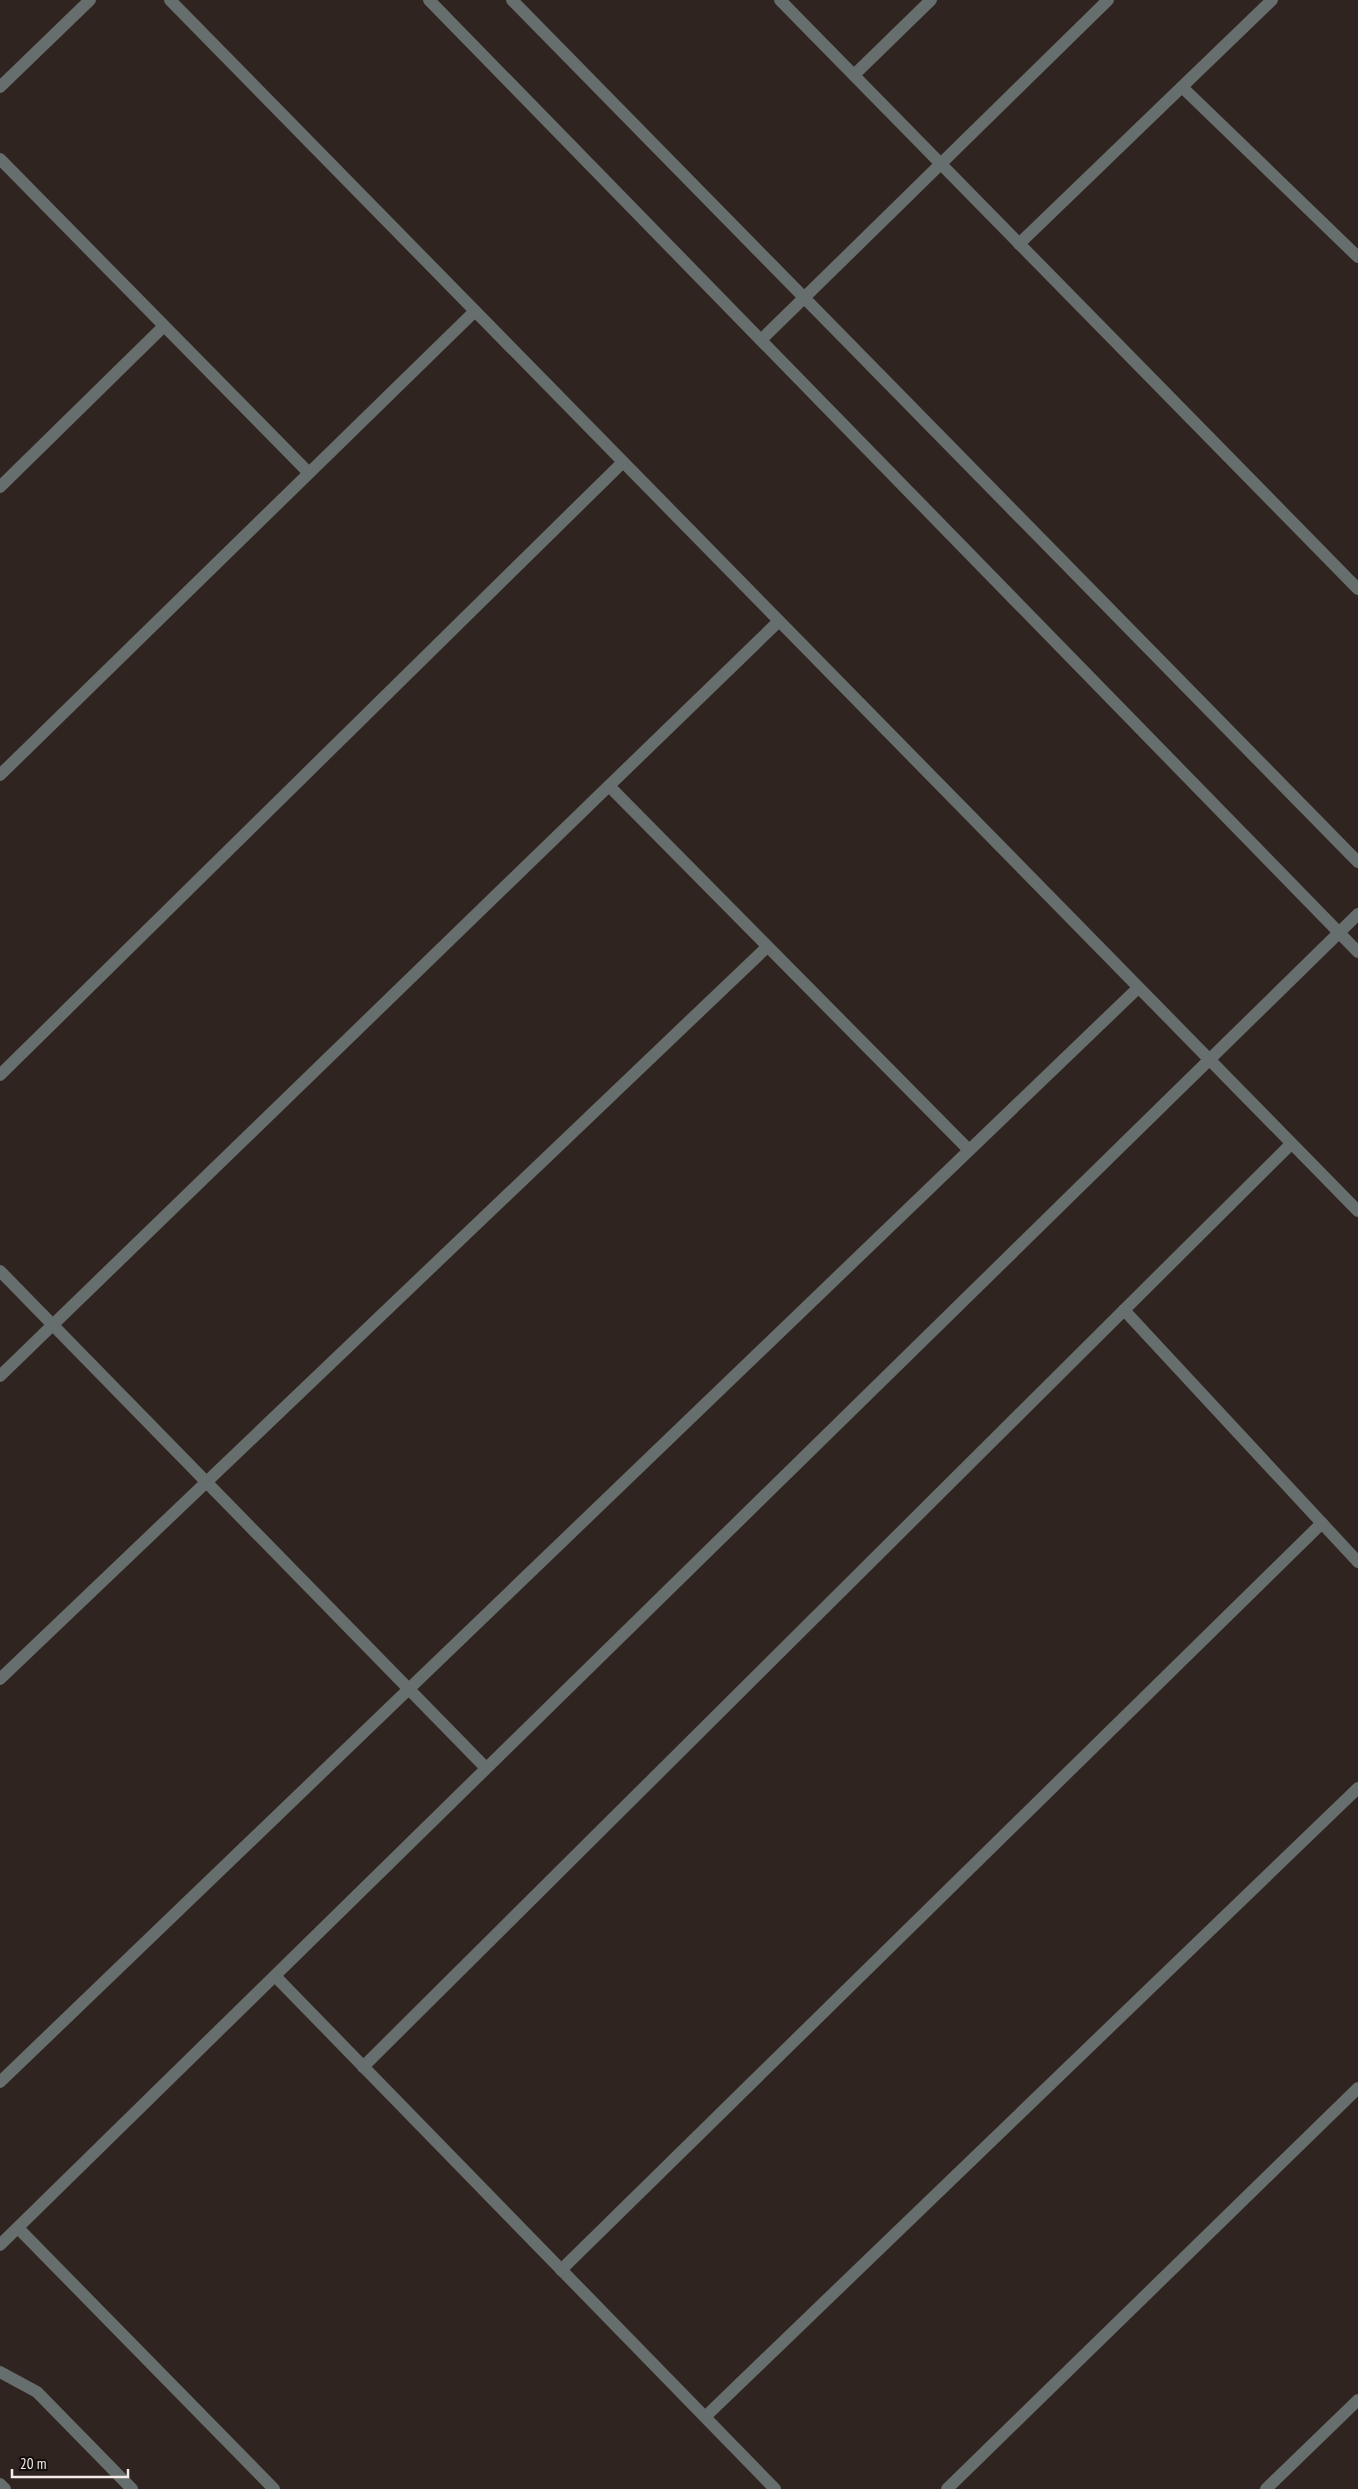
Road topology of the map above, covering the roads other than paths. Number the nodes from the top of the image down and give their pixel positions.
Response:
1 (90, 0) edge
2 (170, 0) edge
3 (429, 0) edge
4 (512, 0) edge
5 (780, 0) edge
6 (931, 0) edge
7 (1108, 0) edge
8 (1272, 0) edge
9 (854, 75) junction
10 (1182, 86) junction
11 (0, 87) edge
12 (0, 159) edge
13 (940, 164) junction
14 (1019, 244) junction
15 (1358, 257) edge
16 (804, 298) junction
17 (475, 311) junction
18 (164, 326) junction
19 (761, 340) junction
20 (622, 462) junction
21 (308, 474) junction
22 (0, 488) edge
23 (1358, 589) edge
24 (779, 621) junction
25 (0, 775) edge
26 (609, 786) junction
27 (1358, 862) edge
28 (1358, 914) edge
29 (1339, 933) junction
30 (768, 947) junction
31 (1358, 952) edge
32 (1138, 988) junction
33 (1209, 1060) junction
34 (0, 1075) edge
35 (1291, 1144) junction
36 (969, 1150) junction
37 (1358, 1211) edge
38 (0, 1271) edge
39 (1124, 1310) junction
40 (53, 1325) junction
41 (0, 1376) edge
42 (206, 1482) junction
43 (1322, 1523) junction
44 (1358, 1562) edge
45 (0, 1680) edge
46 (409, 1689) junction
47 (486, 1768) junction
48 (1358, 1788) edge
49 (275, 1976) junction
50 (363, 2067) junction
51 (0, 2082) edge
52 (1358, 2088) edge
53 (18, 2228) junction
54 (0, 2246) edge
55 (561, 2270) junction
56 (0, 2372) edge
57 (1358, 2400) edge
58 (705, 2417) junction
59 (0, 2484) edge
60 (5, 2489) edge
61 (132, 2489) edge
62 (274, 2489) edge
63 (775, 2489) edge
64 (947, 2489) edge
65 (1266, 2489) edge

1 - 11 street
2 - 17 street
3 - 19 street
4 - 16 street
5 - 9 street
6 - 9 street
7 - 13 street
8 - 10 street
9 - 13 street
10 - 14 street
10 - 15 street
12 - 18 street
13 - 14 street
13 - 16 street
14 - 23 street
16 - 19 street
16 - 27 street
17 - 20 street
17 - 21 street
18 - 21 street
18 - 22 street
19 - 29 street
20 - 24 street
20 - 34 street
21 - 25 street
24 - 26 street
24 - 32 street
26 - 30 street
26 - 40 street
28 - 29 street
29 - 31 street
29 - 33 street
30 - 36 street
30 - 42 street
32 - 33 street
32 - 36 street
33 - 35 street
33 - 47 street
35 - 37 street
35 - 39 street
36 - 46 street
38 - 40 street
39 - 43 street
39 - 50 street
40 - 41 street
40 - 42 street
42 - 45 street
42 - 46 street
43 - 44 street
43 - 55 street
46 - 47 street
46 - 51 street
47 - 49 street
48 - 58 street
49 - 50 street
49 - 53 street
50 - 55 street
52 - 64 street
53 - 54 street
53 - 62 street
55 - 58 street
56 - 61 street
57 - 65 street
58 - 63 street
59 - 60 street

